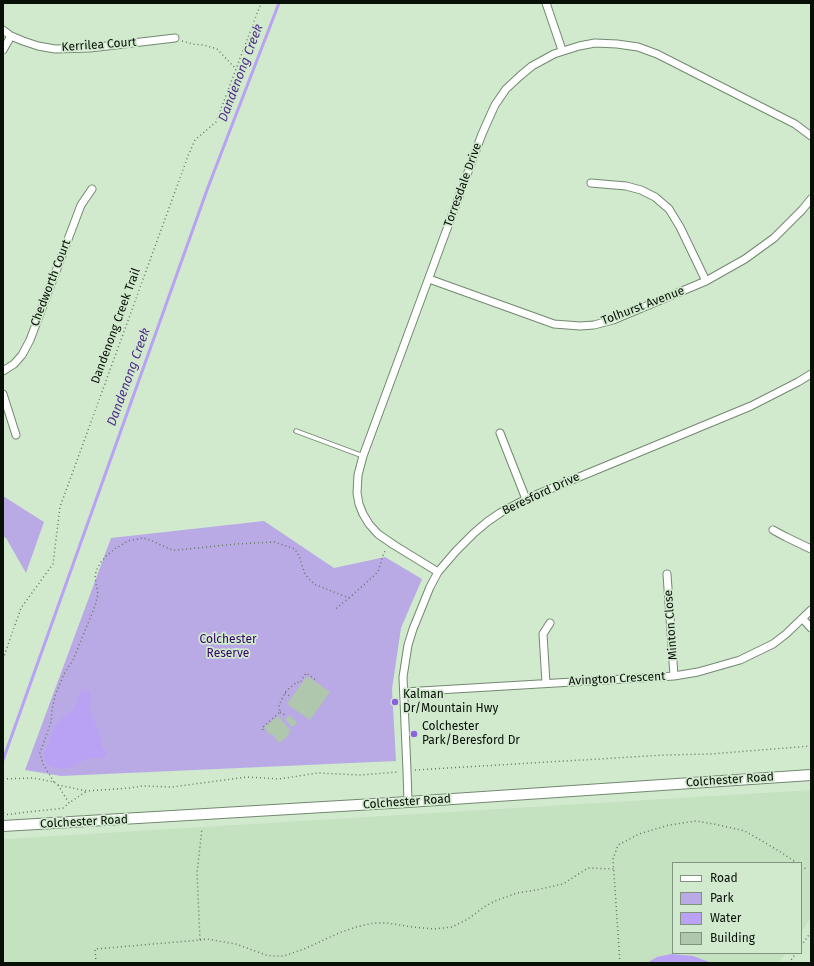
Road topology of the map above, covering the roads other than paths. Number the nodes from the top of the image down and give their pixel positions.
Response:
1 (546, 3) edge
2 (3, 30) edge
3 (11, 36) junction
4 (175, 38) road end
5 (3, 50) edge
6 (562, 50) junction
7 (811, 136) edge
8 (590, 183) dead end
9 (92, 189) dead end
10 (811, 199) edge
11 (429, 279) junction
12 (706, 281) junction
13 (3, 371) edge
14 (811, 374) edge
15 (3, 394) edge
16 (296, 431) dead end
17 (500, 433) dead end
18 (16, 435) dead end
19 (363, 456) junction
20 (526, 499) junction
21 (773, 530) dead end
22 (811, 549) edge
23 (438, 572) junction
24 (667, 574) dead end
25 (811, 610) edge
26 (803, 619) junction
27 (550, 622) dead end
28 (811, 628) edge
29 (674, 676) junction
30 (546, 683) junction
31 (404, 692) junction
32 (811, 775) edge
33 (408, 802) junction
34 (3, 826) edge

1 - 6 street
2 - 3 street, Kerrilea Court
3 - 4 street, Kerrilea Court
3 - 5 street
6 - 7 street, Torresdale Drive
6 - 11 street, Torresdale Drive
8 - 12 street
9 - 13 street, Chedworth Court
10 - 12 street, Tolhurst Avenue
11 - 12 street, Tolhurst Avenue
11 - 19 street, Torresdale Drive
14 - 20 street, Beresford Drive
15 - 18 street
16 - 19 lane
17 - 20 street
19 - 23 street, Torresdale Drive
20 - 23 street, Beresford Drive
21 - 22 street
23 - 31 street, Beresford Drive
24 - 29 street, Minton Close
25 - 26 street, Avington Crescent
26 - 28 street
26 - 29 street, Avington Crescent
27 - 30 street
29 - 30 street, Avington Crescent
30 - 31 street, Avington Crescent
31 - 33 street, Beresford Drive
32 - 33 main road, Colchester Road
33 - 34 main road, Colchester Road

